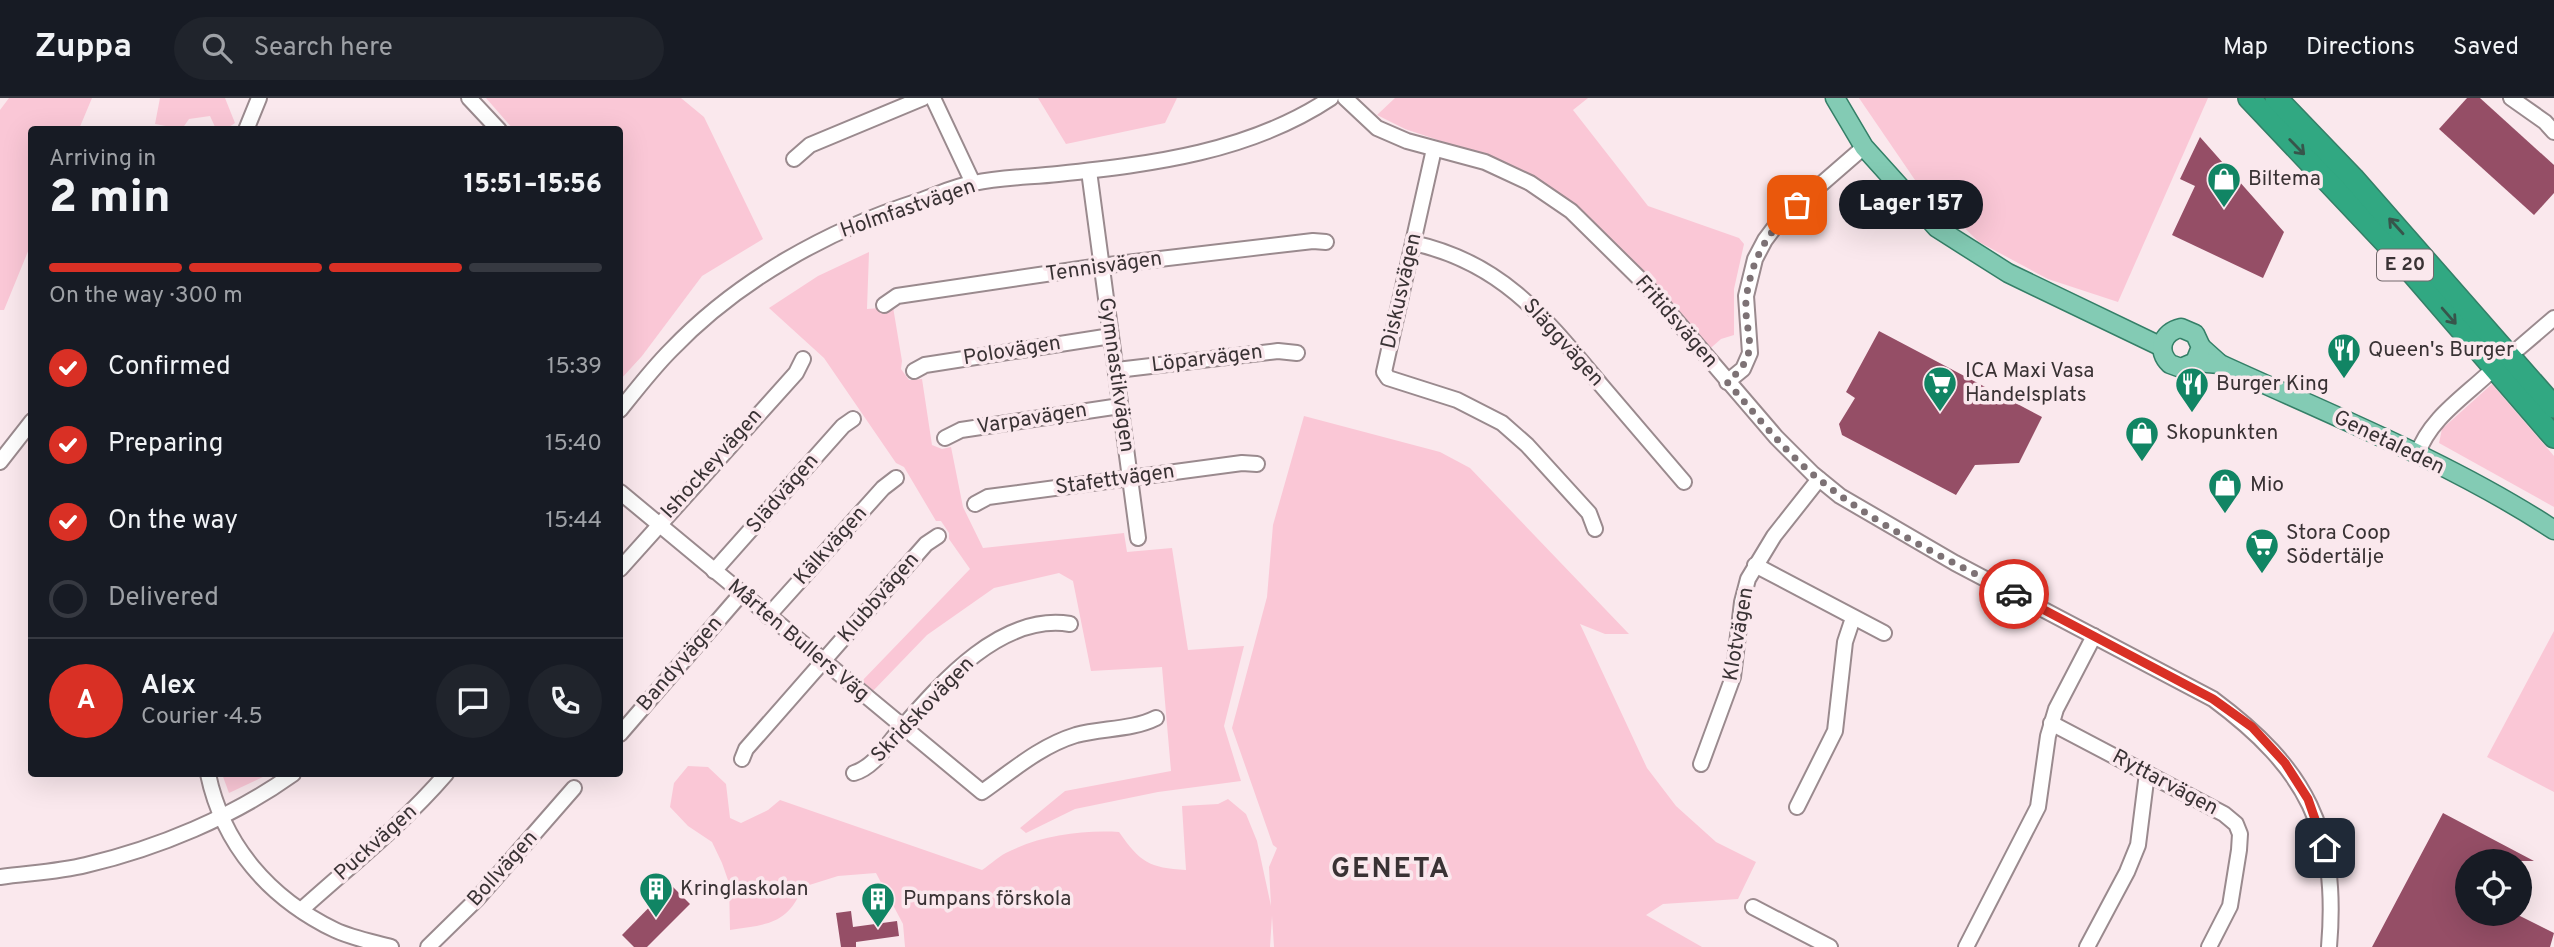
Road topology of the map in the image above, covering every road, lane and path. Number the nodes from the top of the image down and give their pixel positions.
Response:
1 (259, 98) edge
2 (469, 98) edge
3 (923, 98) edge
4 (933, 98) edge
5 (1331, 98) edge
6 (1345, 98) edge
7 (1835, 98) edge
8 (2249, 98) edge
9 (2277, 98) edge
10 (2511, 98) edge
11 (248, 126) edge
12 (495, 126) edge
13 (2554, 132) edge
14 (1864, 147) junction
15 (1434, 149) junction
16 (794, 159) dead end
17 (1089, 171) junction
18 (973, 183) junction
19 (1326, 242) dead end
20 (1413, 243) junction
21 (1100, 266) junction
22 (884, 304) dead end
23 (2554, 317) edge
24 (1111, 335) junction
25 (2165, 341) junction
26 (2519, 348) dead end
27 (1297, 353) dead end
28 (2198, 355) junction
29 (803, 359) dead end
30 (1117, 370) junction
31 (914, 371) dead end
32 (2488, 374) dead end
33 (1727, 382) junction
34 (623, 406) edge
35 (1120, 406) junction
36 (2554, 407) edge
37 (853, 419) dead end
38 (28, 426) edge
39 (2554, 437) edge
40 (945, 438) dead end
41 (2417, 455) junction
42 (0, 461) edge
43 (1257, 464) dead end
44 (1130, 477) junction
45 (896, 478) dead end
46 (1819, 479) junction
47 (1684, 482) dead end
48 (623, 495) edge
49 (975, 504) dead end
50 (658, 524) junction
51 (1595, 529) dead end
52 (2554, 530) edge
53 (938, 536) dead end
54 (1138, 538) dead end
55 (623, 565) edge
56 (1755, 565) junction
57 (714, 572) junction
58 (741, 594) junction
59 (768, 616) junction
60 (1853, 618) junction
61 (1070, 624) dead end
62 (1884, 633) dead end
63 (2094, 636) junction
64 (822, 662) junction
65 (1156, 718) dead end
66 (2051, 723) junction
67 (902, 728) junction
68 (623, 731) edge
69 (743, 758) dead end
70 (1701, 764) dead end
71 (854, 773) dead end
72 (2147, 773) junction
73 (209, 777) edge
74 (288, 777) edge
75 (443, 777) edge
76 (574, 788) dead end
77 (1797, 807) dead end
78 (219, 816) junction
79 (0, 877) edge
80 (1753, 907) dead end
81 (301, 910) junction
82 (391, 947) edge
83 (428, 947) edge
84 (1830, 947) edge
85 (1966, 947) edge
86 (2088, 947) edge
87 (2209, 947) edge
88 (2329, 947) edge

1 - 11 street
2 - 12 street
3 - 16 street
4 - 18 street
5 - 17 street, Holmfastvägen
6 - 15 street, Fritidsvägen
7 - 14 main road, Genetaleden
8 -> 39 highway, E 20
36 -> 9 highway, E 20
10 - 13 street
14 - 25 main road, Genetaleden
14 - 33 street
15 - 20 street, Diskusvägen
15 - 33 street, Fritidsvägen
17 - 18 street, Holmfastvägen
17 - 21 street, Gymnastikvägen
18 - 34 street, Holmfastvägen
19 - 21 street, Tennisvägen
20 - 47 street, Släggvägen
20 - 51 street, Diskusvägen
21 - 22 street, Tennisvägen
21 - 24 street, Gymnastikvägen
23 - 26 street
24 - 30 street, Gymnastikvägen
24 - 31 street, Polovägen
25 - 28 main road, Genetaleden
25 - 28 main road, Genetaleden
27 - 30 street, Löparvägen
28 - 41 main road, Genetaleden
29 - 50 street, Ishockeyvägen
30 - 35 street, Gymnastikvägen
32 - 41 street
33 - 46 street, Fritidsvägen
35 - 40 street, Varpavägen
35 - 44 street, Gymnastikvägen
37 - 57 street, Slädvägen
38 - 42 street
41 - 52 main road, Genetaleden
43 - 44 street, Stafettvägen
44 - 49 street, Stafettvägen
44 - 54 street, Gymnastikvägen
45 - 59 street, Kälkvägen
46 - 56 street, Klotvägen
46 - 63 street, Fritidsvägen
48 - 50 street, Mårten Bullers Väg
50 - 55 street, Ishockeyvägen
50 - 57 street, Mårten Bullers Väg
53 - 64 street, Klubbvägen
56 - 60 street
56 - 70 street, Klotvägen
57 - 58 street, Mårten Bullers Väg
58 - 59 street, Mårten Bullers Väg
58 - 68 street, Bandyvägen
59 - 64 street, Mårten Bullers Väg
60 - 62 street
60 - 77 street
61 - 67 street, Skridskovägen
63 - 66 street
63 - 88 street, Fritidsvägen
64 - 67 street, Mårten Bullers Väg
64 - 69 street, Klubbvägen
65 - 67 street, Mårten Bullers Väg
66 - 72 street, Ryttarvägen
66 - 85 street
67 - 71 street, Skridskovägen
72 - 86 street
72 - 87 street, Ryttarvägen
73 - 78 street
74 - 78 street
75 - 81 street, Puckvägen
76 - 83 street, Bollvägen
78 - 79 street
78 - 81 street
80 - 84 street
81 - 82 street

